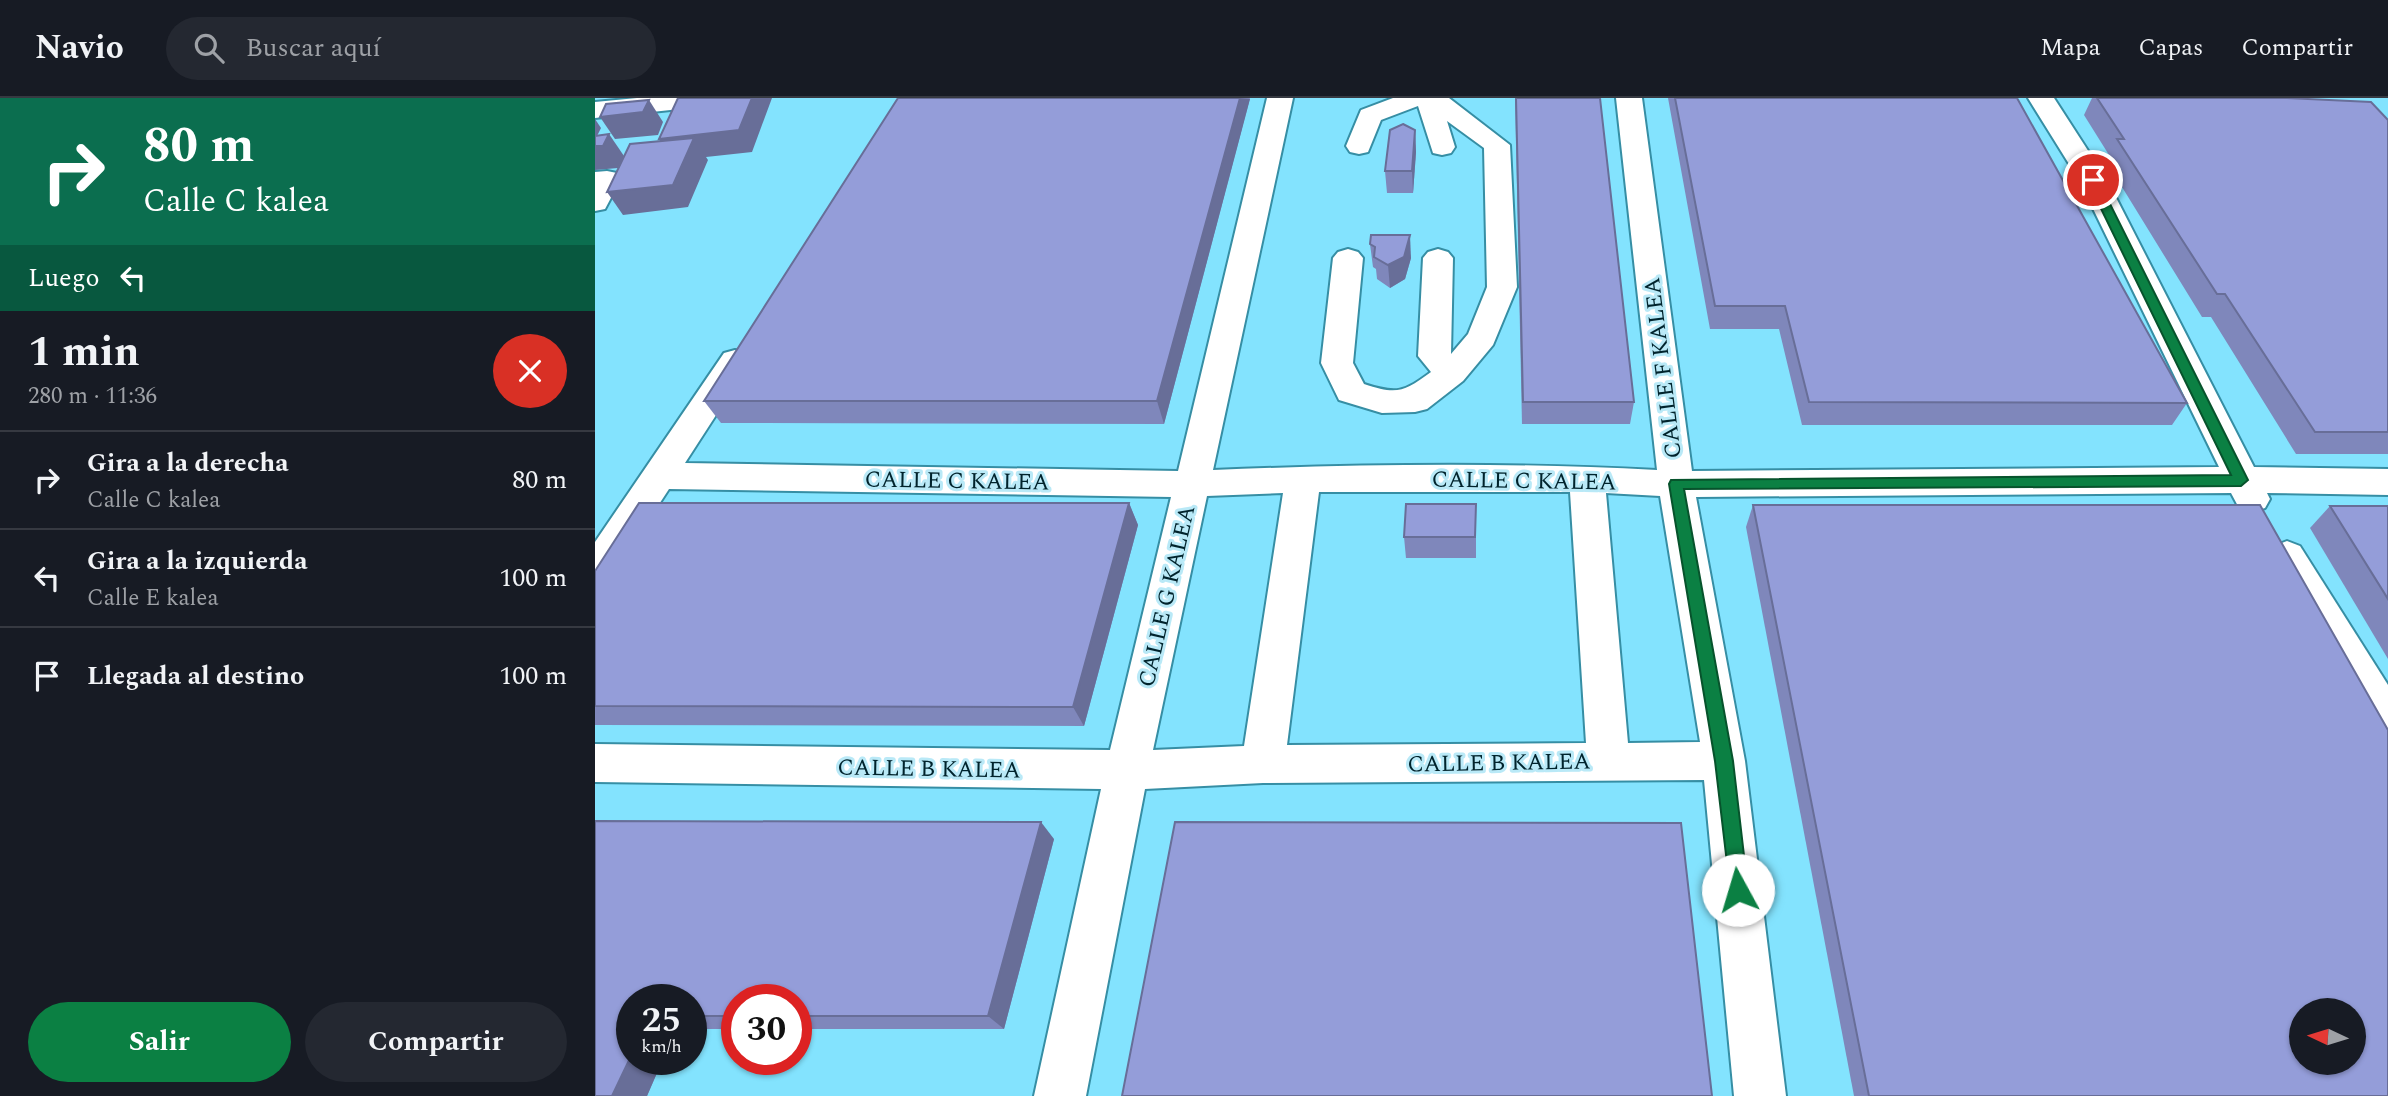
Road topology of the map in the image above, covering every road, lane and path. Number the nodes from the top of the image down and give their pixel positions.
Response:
1 (1280, 98) edge
2 (1416, 98) edge
3 (1431, 98) edge
4 (1629, 98) edge
5 (2041, 98) edge
6 (680, 101) edge
7 (595, 110) edge
8 (1359, 146) dead end
9 (1442, 147) dead end
10 (595, 180) edge
11 (595, 203) edge
12 (1348, 258) dead end
13 (1438, 258) dead end
14 (749, 338) edge
15 (1452, 373) junction
16 (660, 476) junction
17 (1303, 480) junction
18 (1587, 480) junction
19 (2241, 480) junction
20 (2388, 482) edge
21 (1192, 484) junction
22 (1676, 484) junction
23 (595, 572) edge
24 (2388, 721) edge
25 (1608, 760) junction
26 (1724, 761) junction
27 (595, 763) edge
28 (1263, 764) junction
29 (1127, 770) junction
30 (1060, 1096) edge
31 (1760, 1096) edge

1 - 21 street, CALLE G KALEA
2 - 8 street
3 - 9 street
3 - 15 street
4 - 22 street, CALLE F KALEA
5 - 19 street
6 - 7 street
10 - 11 street
12 - 15 street
13 - 15 street
14 - 16 street
16 - 21 street, CALLE C KALEA
16 - 23 street
17 - 18 street, CALLE C KALEA
17 - 21 street, CALLE C KALEA
17 - 28 street
18 - 22 street, CALLE C KALEA
18 - 25 street, CALLE B KALEA
19 - 20 street, CALLE C KALEA
19 - 22 street, CALLE C KALEA
19 - 24 street
21 - 29 street, CALLE G KALEA
22 - 26 street, CALLE F KALEA
25 - 26 street, CALLE B KALEA
25 - 28 street, CALLE B KALEA
26 - 31 street, CALLE F KALEA
27 - 29 street, CALLE B KALEA
28 - 29 street, CALLE B KALEA
29 - 30 street, CALLE G KALEA

